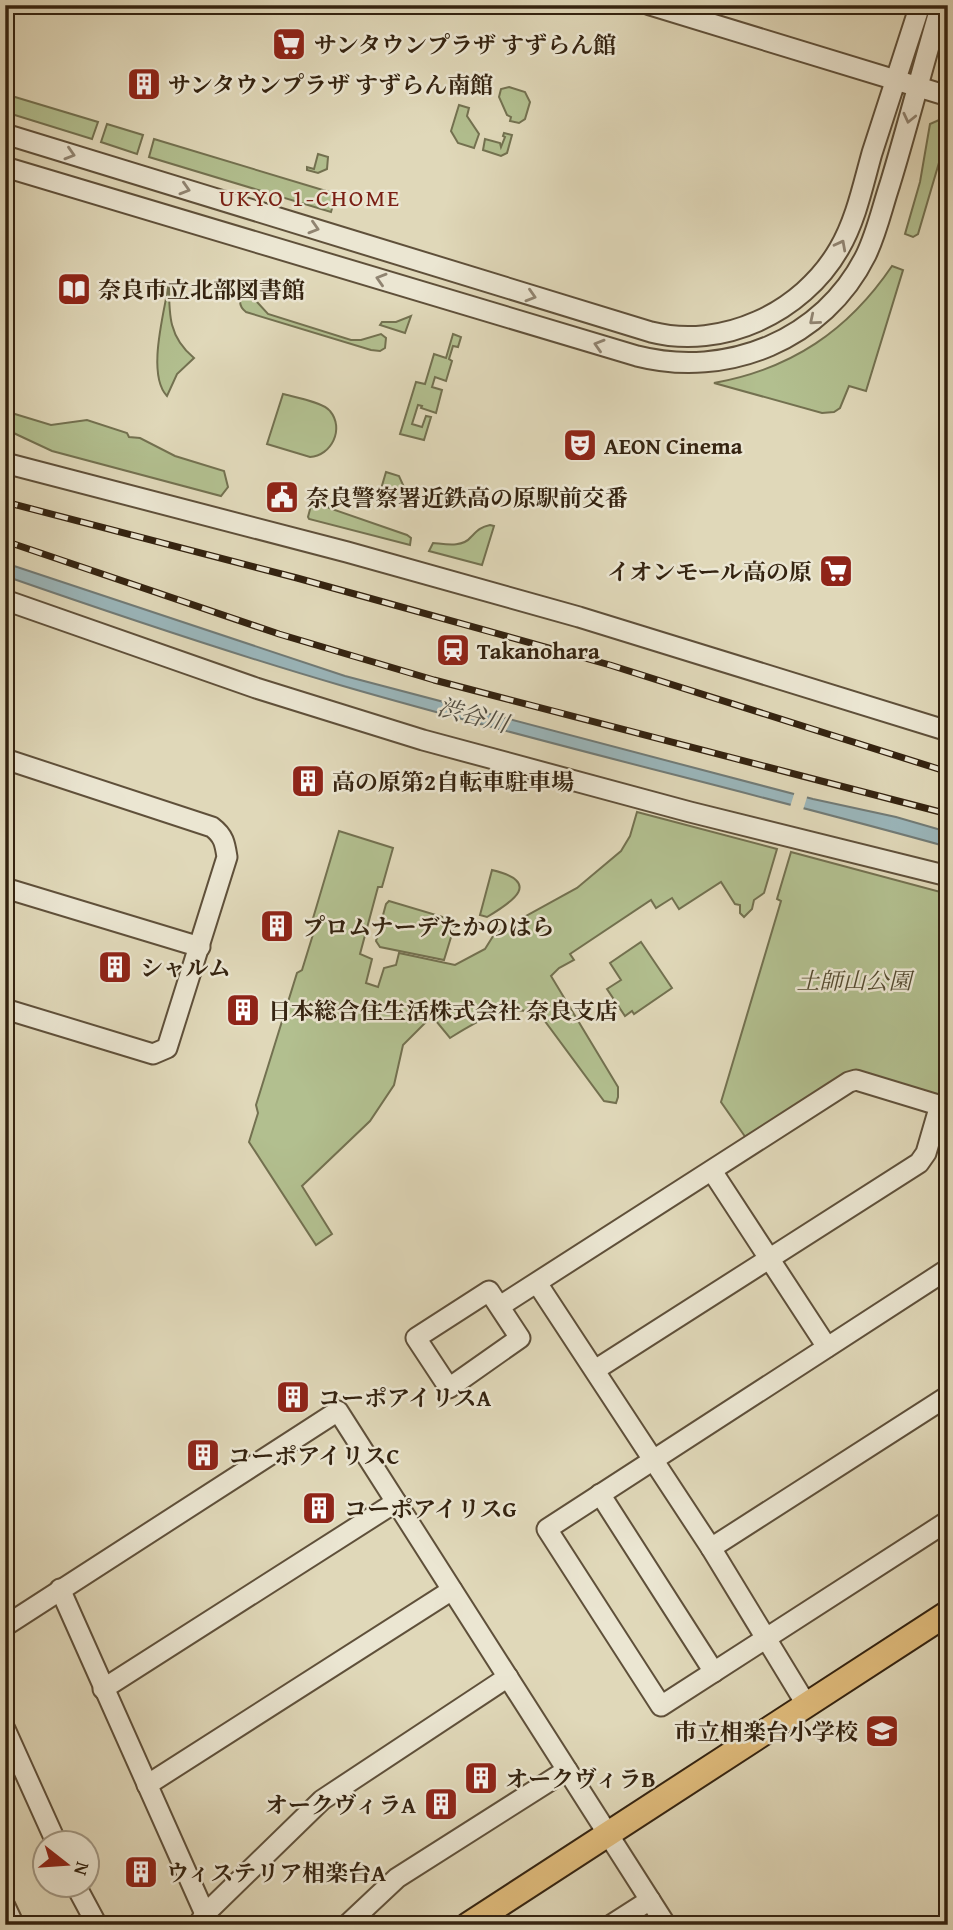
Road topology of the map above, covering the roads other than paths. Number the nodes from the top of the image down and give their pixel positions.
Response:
1 (650, 5) edge
2 (920, 5) edge
3 (941, 5) edge
4 (897, 80) junction
5 (916, 86) junction
6 (948, 96) edge
7 (5, 134) edge
8 (5, 167) edge
9 (5, 457) edge
10 (5, 463) edge
11 (5, 470) edge
12 (48, 474) junction
13 (5, 600) edge
14 (948, 731) edge
15 (5, 759) edge
16 (948, 876) edge
17 (5, 888) edge
18 (200, 947) junction
19 (5, 1009) edge
20 (944, 1107) edge
21 (712, 1171) junction
22 (769, 1260) junction
23 (948, 1269) edge
24 (537, 1283) junction
25 (500, 1306) junction
26 (827, 1348) junction
27 (596, 1370) junction
28 (948, 1395) edge
29 (652, 1460) junction
30 (600, 1494) junction
31 (396, 1502) junction
32 (948, 1521) edge
33 (711, 1548) junction
34 (60, 1589) junction
35 (452, 1590) junction
36 (948, 1614) edge
37 (5, 1626) edge
38 (765, 1639) junction
39 (714, 1672) junction
40 (508, 1677) junction
41 (103, 1689) junction
42 (806, 1704) junction
43 (5, 1729) edge
44 (567, 1770) junction
45 (148, 1785) junction
46 (49, 1828) edge
47 (608, 1835) junction
48 (82, 1898) edge
49 (650, 1900) junction
50 (5, 1906) edge
51 (202, 1919) edge
52 (14, 1925) edge
53 (97, 1925) edge
54 (347, 1925) edge
55 (468, 1925) edge
56 (611, 1925) edge
57 (666, 1925) edge

1 - 4 street
2 - 4 street
3 - 5 street
4 - 5 street
7 -> 4 street
5 - 6 street
5 -> 8 street
9 - 12 street
10 - 12 street
11 - 12 street
12 - 14 street
13 - 16 street
15 - 18 street
17 - 18 street
18 - 19 street
20 - 21 street
20 - 22 street
21 - 22 street
21 - 24 street
22 - 26 street
22 - 27 street
23 - 26 street
24 - 25 street
24 - 27 street
25 - 25 street
26 - 29 street
27 - 29 street
28 - 33 street
29 - 30 street
29 - 33 street
30 - 39 street
30 - 39 street
31 - 34 street
31 - 35 street
31 - 41 street
32 - 38 street
33 - 38 street
34 - 37 street
34 - 41 street
35 - 40 street
35 - 45 street
36 - 42 main road
38 - 39 street
38 - 42 street
40 - 44 street
40 - 51 street
41 - 45 street
42 - 47 main road
43 - 46 street
44 - 47 street
44 - 54 street
45 - 51 street
47 - 49 street
47 - 55 main road
48 - 53 street
49 - 56 street
49 - 57 street
50 - 52 street

